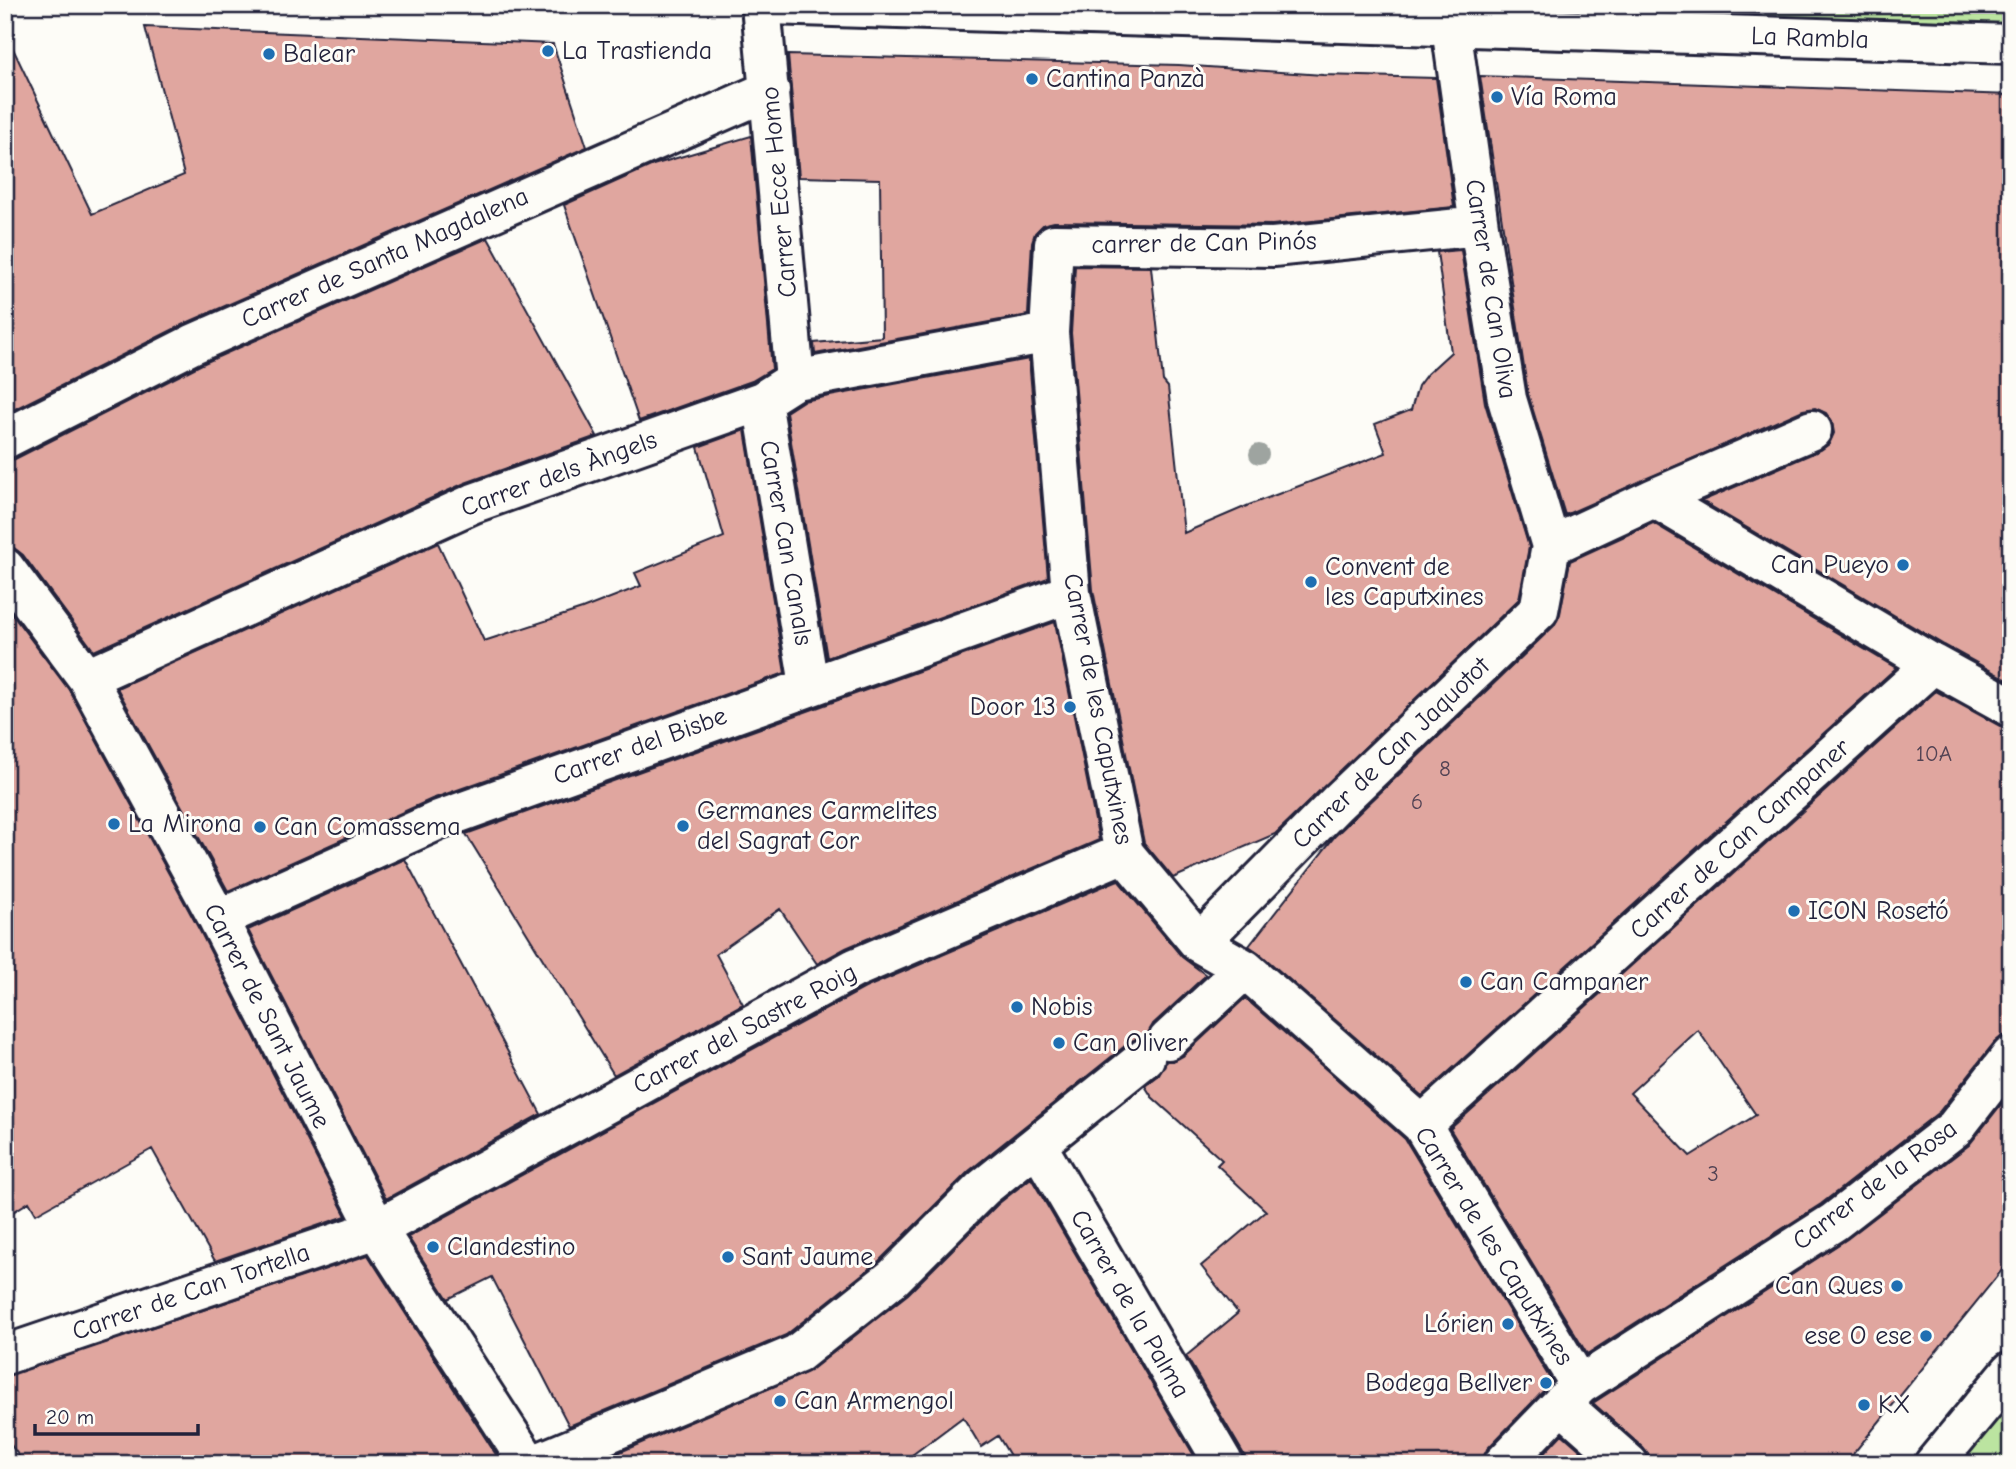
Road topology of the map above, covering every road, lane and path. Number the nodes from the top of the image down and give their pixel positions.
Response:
1 (761, 5) edge
2 (769, 5) edge
3 (1451, 27) junction
4 (2011, 44) edge
5 (770, 90) junction
6 (1479, 226) junction
7 (1054, 244) joint
8 (1049, 333) junction
9 (795, 380) junction
10 (762, 401) junction
11 (1812, 430) dead end
12 (5, 439) edge
13 (1654, 498) junction
14 (1550, 546) junction
15 (5, 568) edge
16 (1071, 593) junction
17 (1933, 664) junction
18 (88, 678) junction
19 (809, 685) junction
20 (2011, 707) edge
21 (1124, 853) junction
22 (218, 919) junction
23 (1199, 943) junction
24 (1245, 969) junction
25 (2011, 1056) edge
26 (1422, 1125) junction
27 (1037, 1145) junction
28 (377, 1229) junction
29 (5, 1355) edge
30 (2011, 1371) edge
31 (1570, 1394) junction
32 (532, 1464) edge
33 (1224, 1464) edge
34 (1503, 1464) edge
35 (1629, 1464) edge
36 (1934, 1464) edge

1 - 5 street, Carrer Ecce Homo
2 - 3 street, La Rambla
3 - 4 street, La Rambla
3 - 6 street, Carrer de Can Oliva
5 - 9 street, Carrer Ecce Homo
5 - 12 street, Carrer de Santa Magdalena
6 - 7 street, carrer de Can Pinós
6 - 14 street, Carrer de Can Oliva
7 - 8 street, Carrer de les Caputxines
8 - 9 street, Carrer dels Àngels
8 - 16 street, Carrer de les Caputxines
9 - 10 street, Carrer dels Àngels
10 - 18 street, Carrer dels Àngels
10 - 19 street, Carrer Can Canals
11 - 13 street
13 - 14 street
13 - 17 street
14 - 23 street, Carrer de Can Jaquotot
15 - 18 street, Carrer de Sant Jaume
16 - 19 street, Carrer del Bisbe
16 - 21 street, Carrer de les Caputxines
17 - 20 street
17 - 26 street, Carrer de Can Campaner
18 - 22 street, Carrer de Sant Jaume
19 - 22 street, Carrer del Bisbe
21 - 23 street, Carrer de les Caputxines
21 - 28 street, Carrer del Sastre Roig
22 - 28 street, Carrer de Sant Jaume
23 - 24 street, Carrer de les Caputxines
24 - 26 street, Carrer de les Caputxines
24 - 27 street
25 - 31 street, Carrer de la Rosa
26 - 31 street, Carrer de les Caputxines
27 - 32 street
27 - 33 street, Carrer de la Palma
28 - 29 street, Carrer de Can Tortella
28 - 32 street, Carrer de Sant Jaume
30 - 36 street
31 - 34 street, Carrer de la Rosa
31 - 35 street, Carrer de les Caputxines

